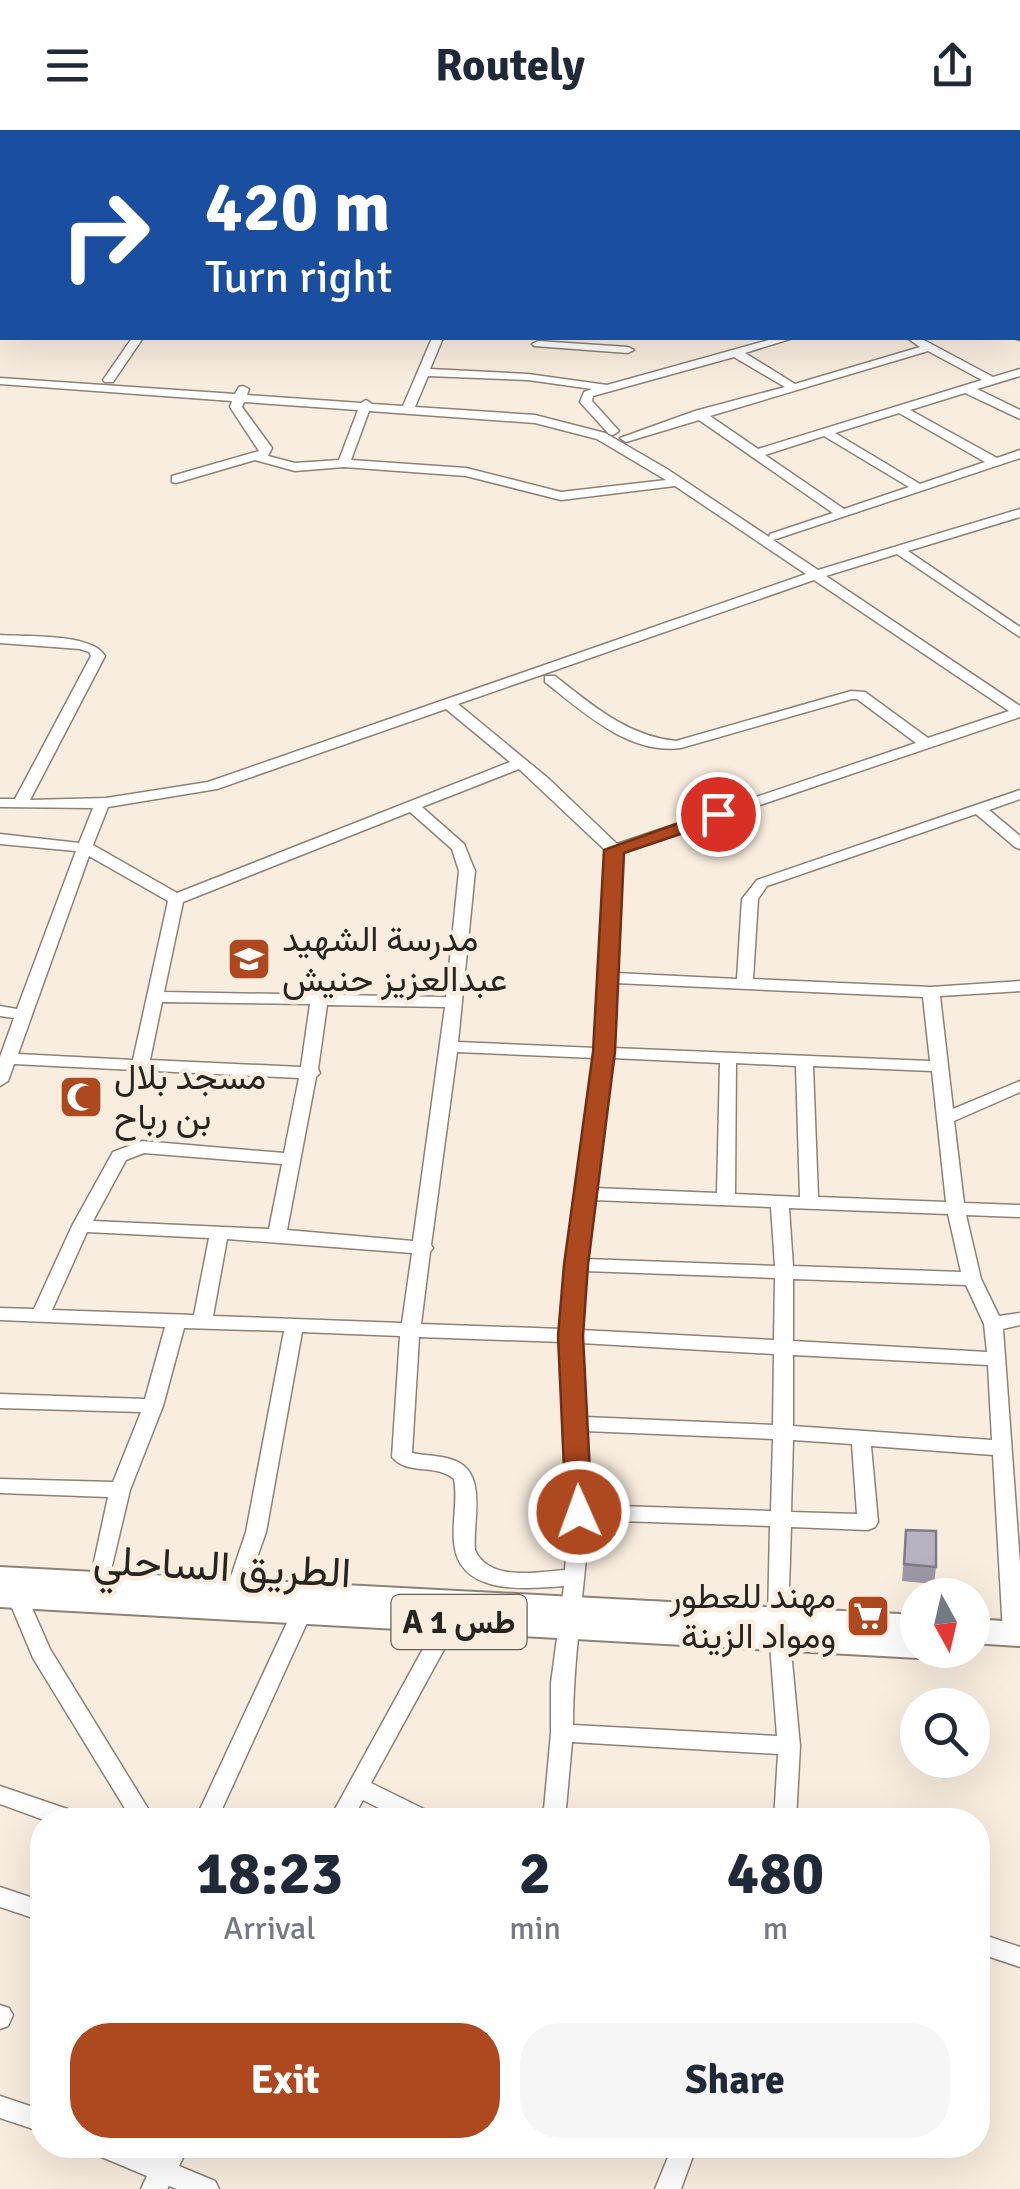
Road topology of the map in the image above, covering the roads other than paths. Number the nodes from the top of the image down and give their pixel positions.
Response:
1 (136, 340) edge
2 (436, 340) edge
3 (779, 340) edge
4 (916, 340) edge
5 (538, 341) edge
6 (630, 344) edge
7 (930, 347) junction
8 (734, 352) junction
9 (0, 372) edge
10 (424, 372) junction
11 (1020, 372) edge
12 (528, 378) junction
13 (109, 380) junction
14 (991, 380) junction
15 (0, 381) edge
16 (628, 382) junction
17 (793, 386) junction
18 (607, 388) junction
19 (965, 388) junction
20 (241, 392) junction
21 (366, 404) junction
22 (411, 404) junction
23 (900, 409) junction
24 (699, 414) junction
25 (1020, 415) edge
26 (613, 430) junction
27 (825, 432) junction
28 (626, 438) junction
29 (755, 454) junction
30 (1020, 454) edge
31 (258, 457) junction
32 (995, 462) junction
33 (344, 463) junction
34 (176, 479) dead end
35 (676, 482) junction
36 (917, 487) junction
37 (840, 512) junction
38 (1020, 513) edge
39 (775, 537) junction
40 (900, 551) junction
41 (827, 577) junction
42 (1020, 632) edge
43 (0, 640) edge
44 (550, 679) junction
45 (1020, 699) edge
46 (454, 707) junction
47 (1020, 712) edge
48 (927, 744) junction
49 (520, 763) junction
50 (1020, 794) edge
51 (0, 803) edge
52 (20, 804) junction
53 (412, 806) junction
54 (978, 808) junction
55 (100, 810) junction
56 (0, 814) edge
57 (0, 840) edge
58 (1020, 844) edge
59 (87, 848) junction
60 (614, 850) junction
61 (176, 899) junction
62 (608, 978) junction
63 (745, 982) junction
64 (1020, 986) edge
65 (931, 992) junction
66 (154, 997) junction
67 (320, 1000) junction
68 (454, 1002) junction
69 (0, 1012) edge
70 (21, 1014) junction
71 (449, 1047) junction
72 (604, 1052) junction
73 (7, 1059) junction
74 (728, 1059) junction
75 (804, 1061) junction
76 (141, 1064) junction
77 (938, 1066) junction
78 (312, 1073) junction
79 (0, 1080) edge
80 (1020, 1086) edge
81 (945, 1118) junction
82 (290, 1159) junction
83 (588, 1194) junction
84 (1020, 1196) edge
85 (726, 1198) junction
86 (780, 1201) junction
87 (809, 1203) junction
88 (992, 1209) junction
89 (956, 1210) junction
90 (1020, 1211) edge
91 (81, 1226) junction
92 (218, 1232) junction
93 (277, 1235) junction
94 (424, 1248) junction
95 (576, 1265) junction
96 (784, 1271) junction
97 (972, 1279) junction
98 (0, 1314) edge
99 (40, 1316) junction
100 (1020, 1319) edge
101 (176, 1321) junction
102 (202, 1323) junction
103 (992, 1324) junction
104 (294, 1327) junction
105 (410, 1332) junction
106 (570, 1336) junction
107 (782, 1346) junction
108 (996, 1359) junction
109 (0, 1401) edge
110 (153, 1406) junction
111 (576, 1424) junction
112 (784, 1432) junction
113 (1006, 1434) edge
114 (861, 1438) junction
115 (0, 1486) edge
116 (120, 1490) junction
117 (1012, 1508) edge
118 (579, 1512) junction
119 (780, 1517) junction
120 (575, 1577) junction
121 (99, 1585) junction
122 (6, 1591) edge
123 (236, 1591) junction
124 (302, 1614) junction
125 (569, 1620) junction
126 (448, 1622) junction
127 (900, 1627) edge
128 (778, 1629) junction
129 (990, 1634) edge
130 (1018, 1639) edge
131 (900, 1644) edge
132 (990, 1644) edge
133 (562, 1733) junction
134 (789, 1746) junction
135 (358, 1787) junction
136 (0, 1795) edge
137 (36, 1808) edge
138 (137, 1808) edge
139 (212, 1808) edge
140 (347, 1808) edge
141 (400, 1808) edge
142 (555, 1808) edge
143 (785, 1808) edge
144 (0, 1897) edge
145 (30, 1907) edge
146 (990, 1946) edge
147 (1020, 1957) edge
148 (0, 2107) edge
149 (30, 2117) edge
150 (122, 2158) edge
151 (675, 2158) edge
152 (158, 2180) edge
153 (206, 2189) edge
154 (668, 2189) edge

1 - 13 street
2 - 10 street
3 - 8 street
4 - 7 street
5 - 6 street
5 - 12 street
6 - 16 street
7 - 14 street
7 - 17 street
8 - 16 street
8 - 17 street
9 - 13 street
10 - 12 street
10 - 22 street
11 - 14 street
12 - 18 street
13 - 20 street
14 - 19 street
15 - 20 street
16 - 18 street
17 - 24 street
18 - 26 street
19 - 23 street
19 - 25 street
20 - 21 street
20 - 22 street
20 - 31 street
21 - 22 street
21 - 33 street
22 - 26 street
22 - 35 street
23 - 27 street
23 - 32 street
24 - 28 street
24 - 29 street
26 - 28 street
27 - 29 street
27 - 36 street
28 - 39 street
29 - 37 street
30 - 32 street
31 - 33 street
31 - 34 street
32 - 36 street
33 - 35 street
35 - 41 street
36 - 37 street
37 - 39 street
38 - 40 street
39 - 41 street
40 - 41 street
40 - 42 street
41 - 44 street
41 - 45 street
41 - 46 street
41 - 47 street
43 - 52 street
44 - 46 street
44 - 48 street
46 - 49 street
46 - 55 street
47 - 48 street
48 - 60 street
49 - 53 street
49 - 60 street
50 - 54 street
51 - 52 street
52 - 55 street
53 - 61 street
53 - 68 street
54 - 58 street
54 - 63 street
55 - 56 street
55 - 59 street
57 - 59 street
59 - 61 street
59 - 70 street
60 - 62 street
61 - 66 street
62 - 63 street
62 - 72 street
63 - 65 street
64 - 65 street
65 - 77 street
66 - 67 street
66 - 76 street
67 - 68 street
67 - 78 street
68 - 71 street
69 - 70 street
70 - 73 street
71 - 72 street
71 - 94 street
72 - 74 street
72 - 83 street
73 - 76 street
73 - 79 street
74 - 75 street
74 - 85 street
75 - 77 street
75 - 87 street
76 - 78 street
77 - 81 street
78 - 82 street
80 - 81 street
81 - 89 street
82 - 91 street
82 - 93 street
83 - 85 street
83 - 95 street
84 - 88 street
85 - 86 street
86 - 87 street
86 - 96 street
87 - 89 street
88 - 89 street
88 - 90 street
89 - 97 street
91 - 92 street
91 - 99 street
92 - 93 street
92 - 102 street
93 - 94 street
94 - 105 street
95 - 96 street
95 - 106 street
96 - 97 street
96 - 107 street
97 - 103 street
98 - 99 street
99 - 101 street
100 - 103 street
101 - 102 street
101 - 110 street
102 - 104 street
103 - 108 street
104 - 105 street
104 - 123 street
105 - 106 street
105 - 120 street
106 - 107 street
106 - 111 street
107 - 108 street
107 - 112 street
108 - 113 street
109 - 110 street
110 - 116 street
111 - 112 street
111 - 118 street
112 - 114 street
112 - 119 street
113 - 114 street
113 - 117 street
114 - 119 street
115 - 116 street
116 - 121 street
117 - 130 street
118 - 119 street
118 - 120 street
119 - 128 street
120 - 125 street
121 - 122 highway, الطريق الساحلي / A 1 طس
121 - 123 highway, الطريق الساحلي / A 1 طس
122 - 124 highway, الطريق الساحلي / A 1 طس
122 - 138 street
123 - 125 highway, الطريق الساحلي / A 1 طس
124 - 126 highway, الطريق الساحلي / A 1 طس
124 - 139 street
125 - 126 highway, الطريق الساحلي / A 1 طس
125 - 128 highway, الطريق الساحلي / A 1 طس
125 - 133 street
126 - 135 street
127 - 128 highway, الطريق الساحلي / A 1 طس
128 - 131 highway, الطريق الساحلي / A 1 طس
128 - 134 street
129 - 130 highway
130 - 132 highway
133 - 134 street
133 - 142 street
134 - 143 street
135 - 140 street
135 - 141 street
136 - 137 street
144 - 145 street
146 - 147 street
148 - 149 street
150 - 152 street
151 - 154 street
152 - 153 street

